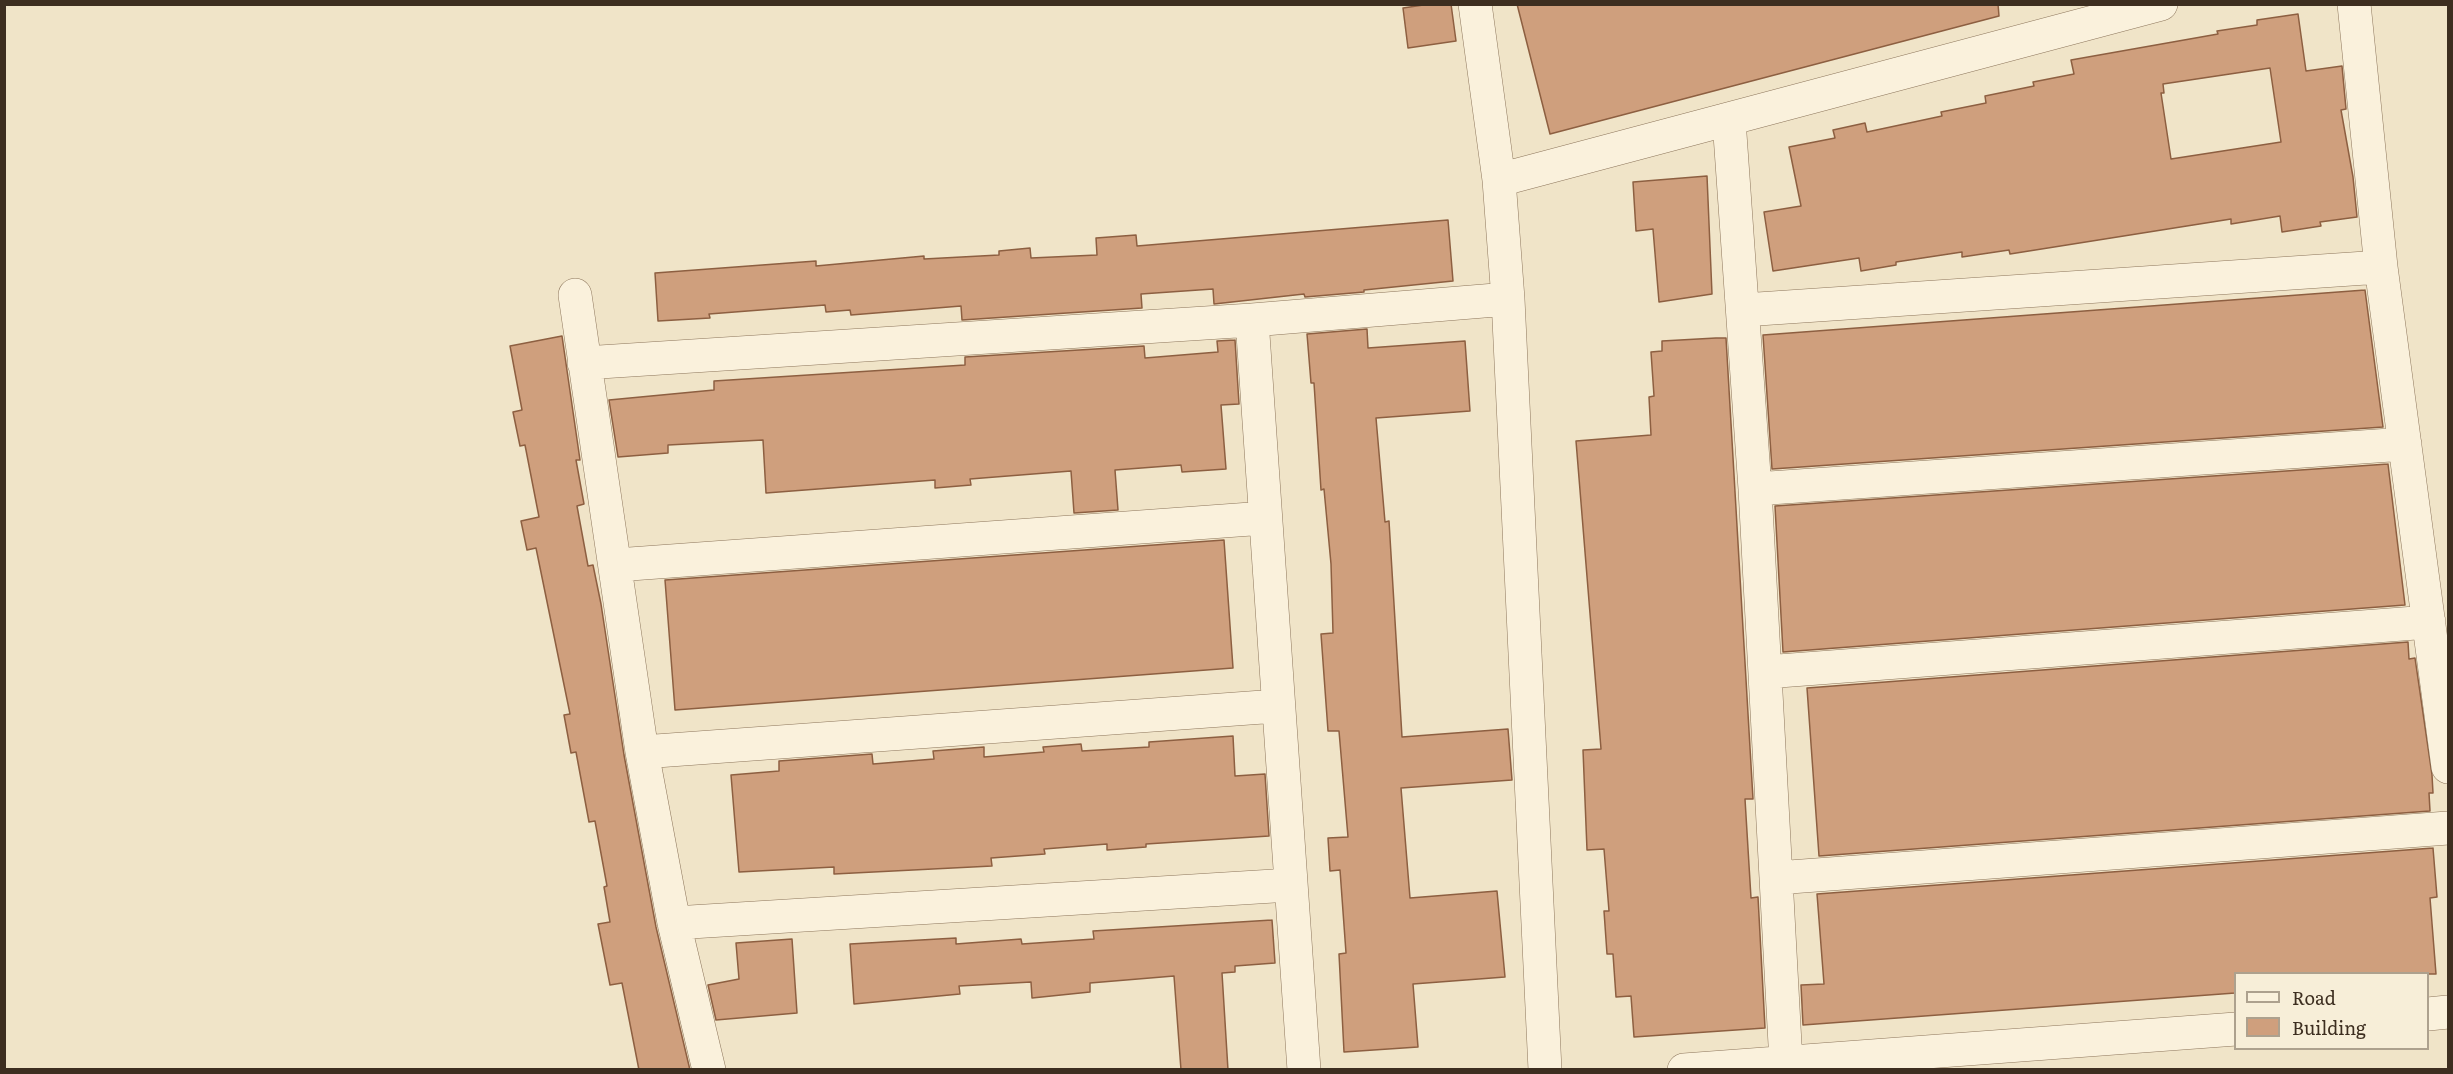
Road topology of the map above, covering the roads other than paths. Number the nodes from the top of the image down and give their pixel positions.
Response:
1 (1475, 4) edge
2 (2161, 4) edge
3 (2354, 4) edge
4 (1729, 120) junction
5 (1499, 180) junction
6 (2381, 267) junction
7 (575, 295) dead end
8 (1508, 299) junction
9 (1743, 310) junction
10 (1252, 320) junction
11 (584, 363) junction
12 (2405, 444) junction
13 (1755, 489) junction
14 (1264, 518) junction
15 (616, 565) junction
16 (2429, 622) junction
17 (1765, 672) junction
18 (1277, 706) junction
19 (642, 752) junction
20 (2448, 767) edge
21 (2448, 828) edge
22 (1776, 878) junction
23 (1290, 885) junction
24 (674, 923) junction
25 (2448, 1012) edge
26 (2429, 1014) edge
27 (2234, 1029) edge
28 (1786, 1063) junction
29 (709, 1070) edge
30 (1304, 1070) edge
31 (1545, 1070) edge
32 (1684, 1070) edge

1 - 5 street
2 - 4 street
3 - 6 street
4 - 5 street
4 - 9 street
5 - 8 street
6 - 9 street
6 - 12 street
7 - 11 street
8 - 10 street
8 - 31 street
9 - 13 street
10 - 11 street
10 - 14 street
11 - 15 street
12 - 13 street
12 - 16 street
13 - 17 street
14 - 15 street
14 - 18 street
15 - 19 street
16 - 17 street
16 - 20 street
17 - 22 street
18 - 19 street
18 - 23 street
19 - 24 street
21 - 22 street
22 - 28 street
23 - 24 street
23 - 30 street
24 - 29 street
25 - 26 street
27 - 28 street
28 - 32 street

